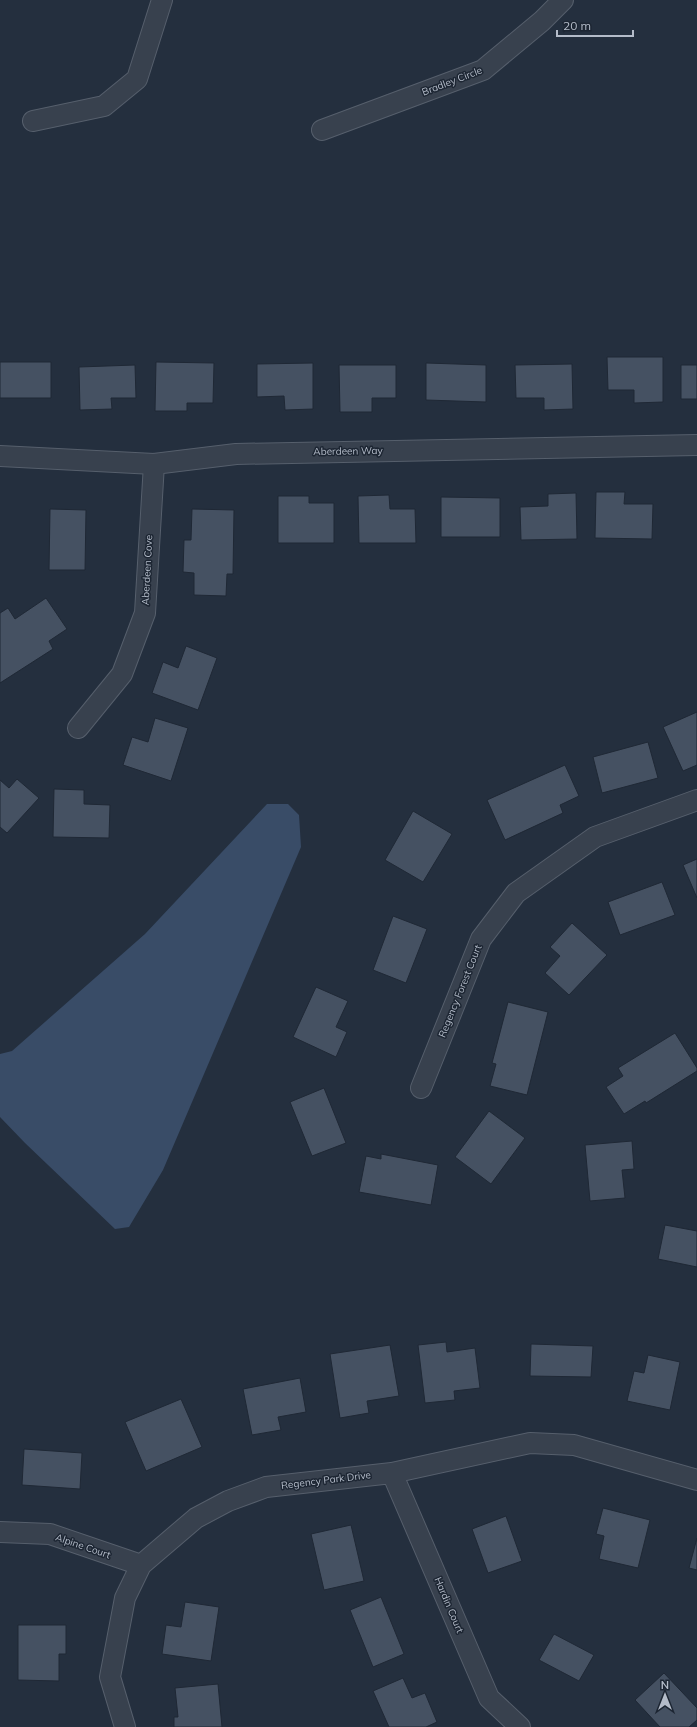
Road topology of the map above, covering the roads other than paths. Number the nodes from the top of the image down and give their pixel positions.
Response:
1 (162, 0) edge
2 (563, 0) edge
3 (33, 121) dead end
4 (322, 130) dead end
5 (697, 445) edge
6 (0, 456) edge
7 (154, 464) junction
8 (78, 728) dead end
9 (697, 800) edge
10 (421, 1088) dead end
11 (392, 1473) junction
12 (697, 1480) edge
13 (0, 1532) edge
14 (141, 1565) junction
15 (126, 1727) edge
16 (520, 1727) edge

1 - 3 street
2 - 4 street, Bradley Circle
5 - 7 street, Aberdeen Way
6 - 7 street, Aberdeen Way
7 - 8 street, Aberdeen Cove
9 - 10 street, Regency Forest Court
11 - 12 street, Regency Park Drive
11 - 14 street, Regency Park Drive
11 - 16 street, Hardin Court
13 - 14 street, Alpine Court
14 - 15 street, Regency Park Drive

